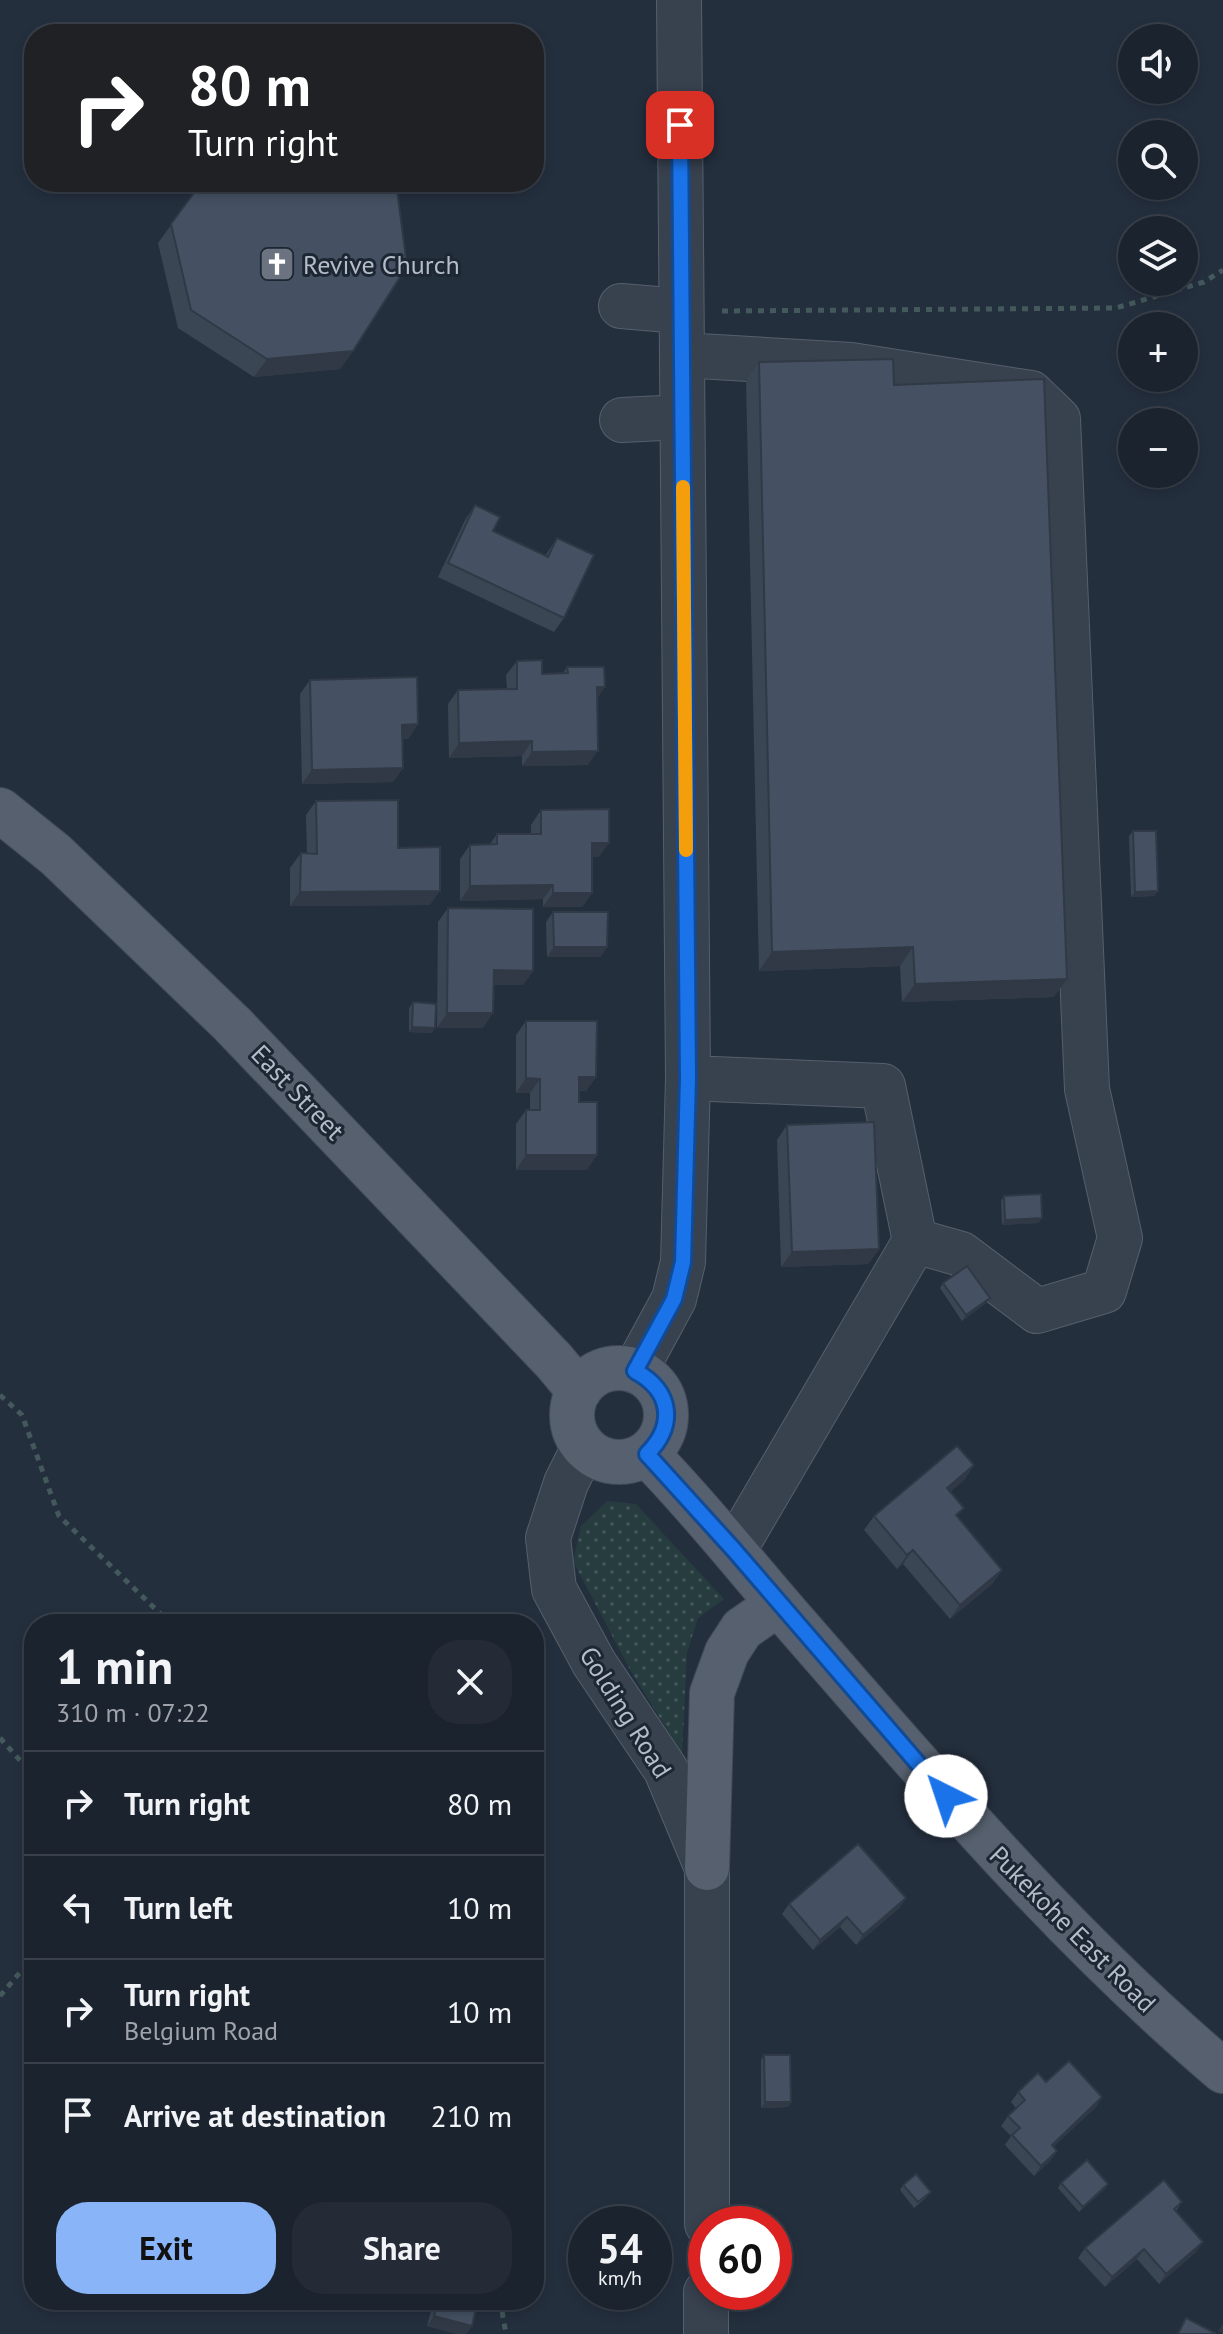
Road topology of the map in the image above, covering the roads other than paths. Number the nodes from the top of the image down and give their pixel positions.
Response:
1 (679, 0) edge
2 (621, 306) dead end
3 (681, 311) junction
4 (682, 355) junction
5 (682, 417) junction
6 (622, 420) dead end
7 (0, 810) edge
8 (688, 1078) junction
9 (915, 1241) junction
10 (635, 1371) junction
11 (579, 1391) junction
12 (584, 1447) junction
13 (647, 1454) junction
14 (734, 1550) junction
15 (778, 1604) junction
16 (707, 1868) junction
17 (1223, 2071) edge
18 (707, 2206) edge
19 (706, 2310) edge
20 (706, 2334) edge

1 - 3 street
2 - 3 street
3 - 4 street
4 - 5 street
4 - 9 street
5 - 6 street
5 - 8 street
7 - 11 main road, East Street
8 - 9 street
8 - 10 street
9 - 14 street
10 - 11 main road
10 - 13 main road
11 - 12 main road
12 - 13 main road
12 - 16 street, Golding Road
13 - 14 main road, Pukekohe East Road
14 - 15 main road, Pukekohe East Road
15 - 16 main road
15 - 17 main road, Pukekohe East Road
16 - 18 street, Golding Road
19 - 20 street

